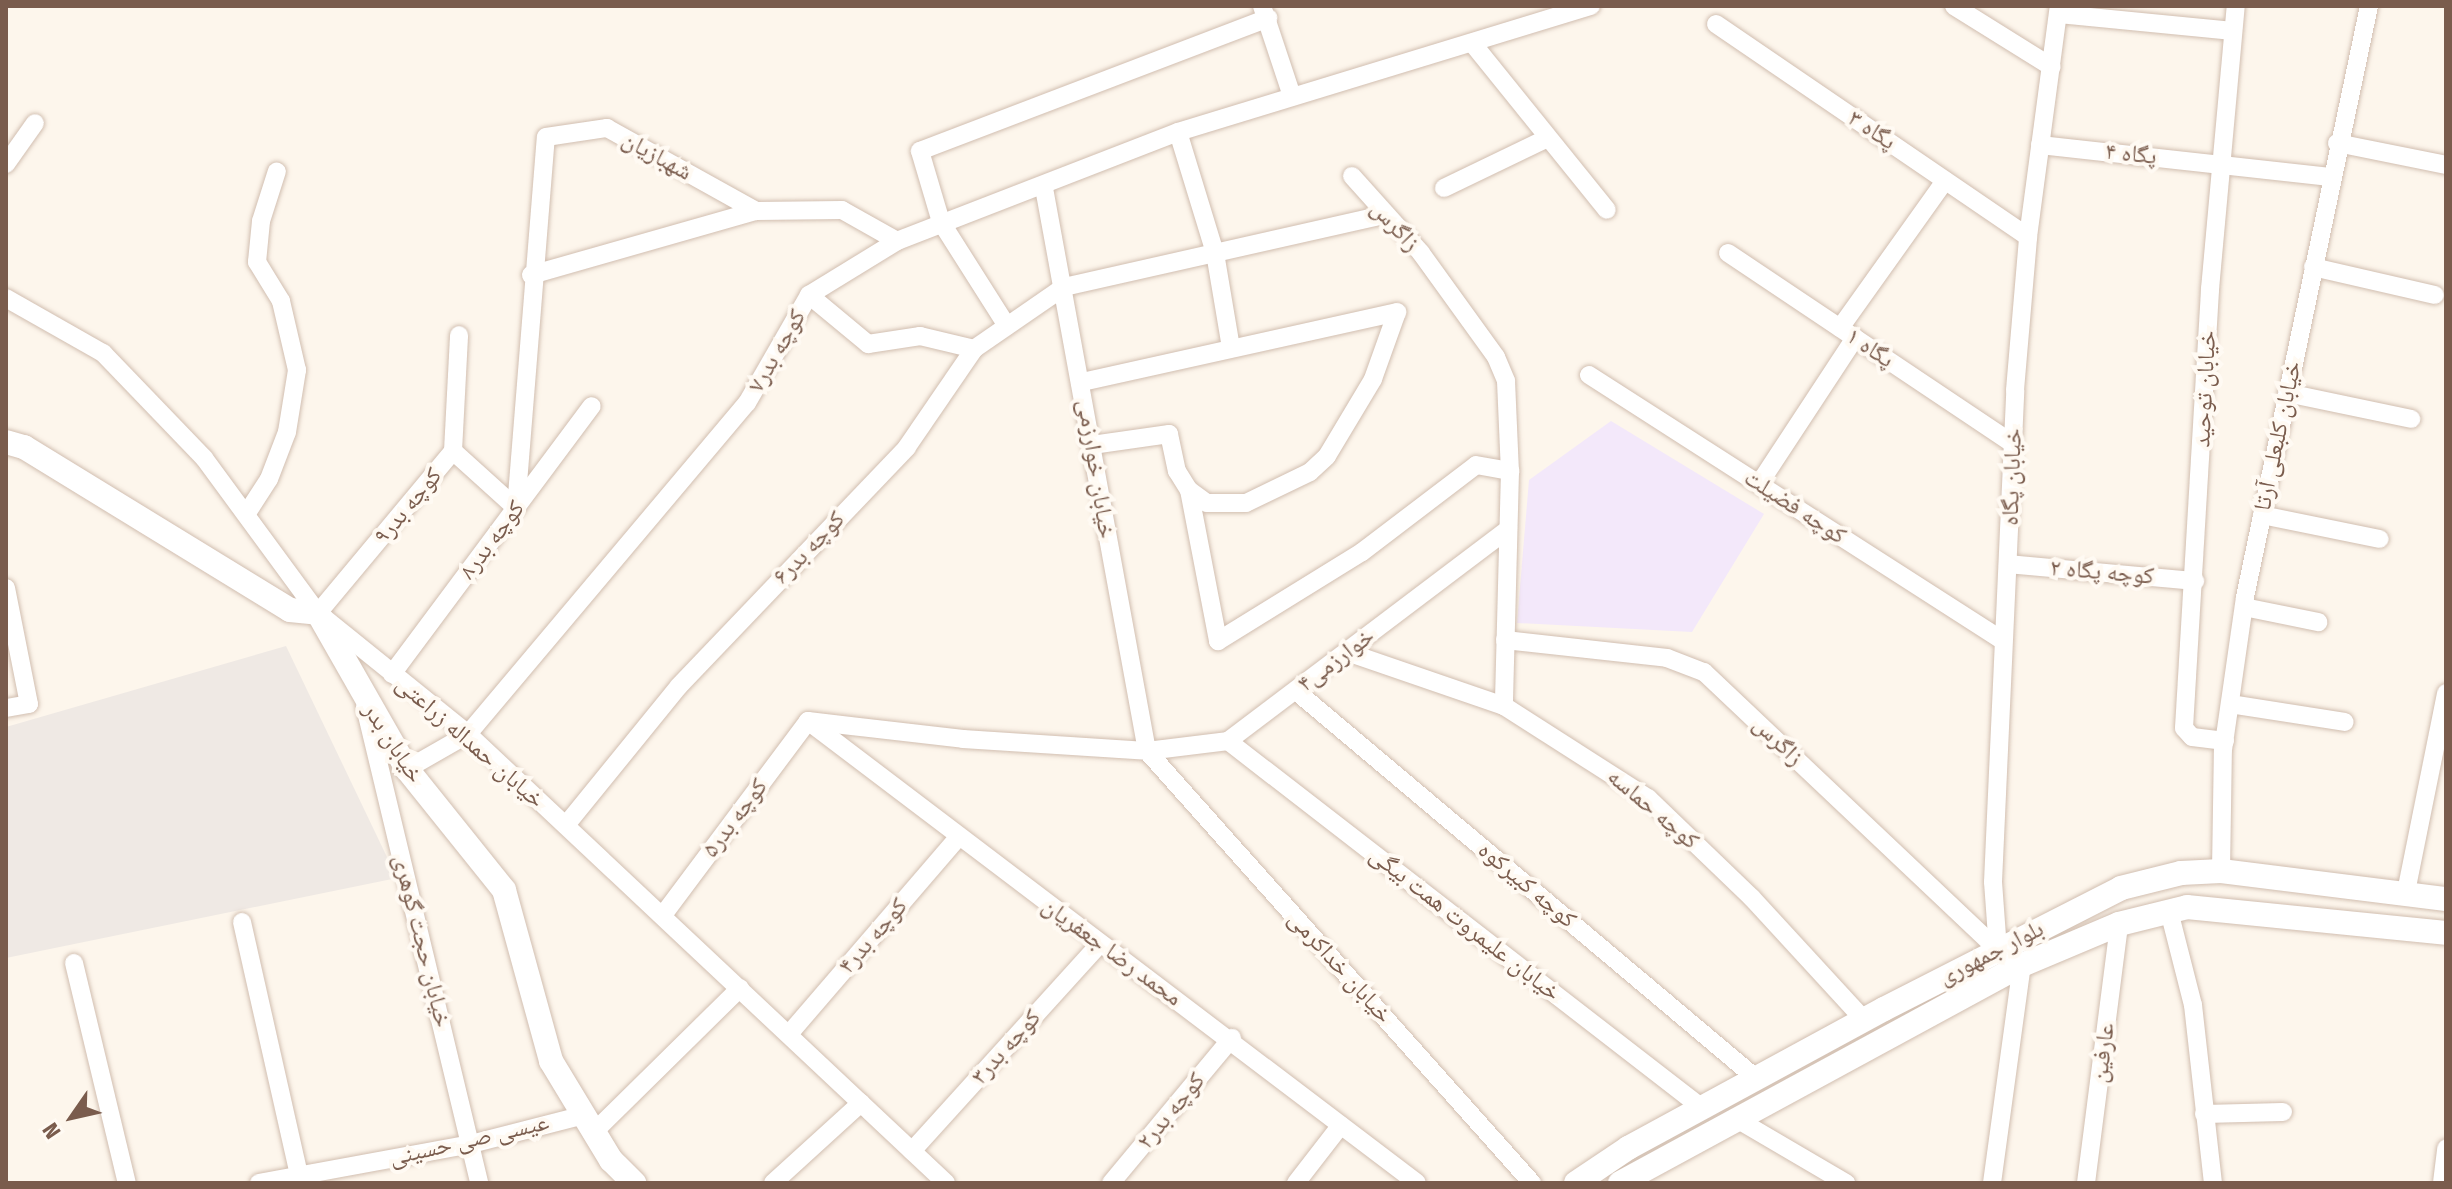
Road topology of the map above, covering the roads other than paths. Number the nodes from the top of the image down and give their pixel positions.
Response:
1 (1591, 6) edge
2 (1954, 6) edge
3 (2236, 6) edge
4 (2369, 6) edge
5 (2059, 10) edge
6 (1265, 12) edge
7 (1716, 24) dead end
8 (2233, 31) junction
9 (1473, 44) junction
10 (2052, 67) junction
11 (1292, 96) junction
12 (35, 123) dead end
13 (1178, 132) junction
14 (1548, 138) junction
15 (2337, 143) junction
16 (2040, 145) junction
17 (2222, 163) junction
18 (6, 164) edge
19 (2446, 165) edge
20 (277, 171) dead end
21 (1352, 176) dead end
22 (2330, 177) junction
23 (1945, 181) junction
24 (1044, 188) junction
25 (1444, 188) dead end
26 (1607, 210) dead end
27 (756, 211) junction
28 (1383, 215) junction
29 (941, 222) junction
30 (2028, 237) junction
31 (897, 241) junction
32 (1215, 253) junction
33 (1728, 253) dead end
34 (2313, 267) junction
35 (531, 275) junction
36 (1064, 287) junction
37 (809, 295) junction
38 (2435, 295) dead end
39 (6, 298) edge
40 (1007, 326) junction
41 (1848, 333) junction
42 (459, 335) dead end
43 (1231, 348) junction
44 (974, 349) junction
45 (1589, 375) dead end
46 (1082, 382) junction
47 (2287, 393) junction
48 (592, 406) dead end
49 (2411, 419) dead end
50 (6, 442) edge
51 (2012, 443) junction
52 (1092, 445) junction
53 (453, 451) junction
54 (1510, 471) junction
55 (1759, 484) junction
56 (1189, 490) junction
57 (516, 508) junction
58 (247, 513) junction
59 (2262, 515) junction
60 (1508, 529) junction
61 (2380, 539) dead end
62 (2008, 564) junction
63 (2195, 581) junction
64 (6, 588) edge
65 (2244, 607) junction
66 (318, 613) junction
67 (2318, 622) dead end
68 (2001, 639) junction
69 (1505, 640) junction
70 (1347, 652) junction
71 (392, 674) junction
72 (1296, 691) junction
73 (2446, 693) edge
74 (363, 698) junction
75 (2230, 704) junction
76 (1504, 706) junction
77 (6, 708) edge
78 (808, 721) junction
79 (2345, 722) dead end
80 (468, 734) junction
81 (1228, 741) junction
82 (2225, 741) junction
83 (1147, 751) junction
84 (407, 769) junction
85 (566, 825) junction
86 (957, 839) junction
87 (2221, 871) junction
88 (2167, 876) junction
89 (2406, 892) junction
90 (2446, 899) edge
91 (2169, 911) junction
92 (663, 915) junction
93 (242, 922) dead end
94 (2119, 924) junction
95 (2446, 933) edge
96 (1100, 944) junction
97 (1998, 950) junction
98 (74, 963) dead end
99 (2022, 965) junction
100 (740, 988) junction
101 (1864, 1020) junction
102 (789, 1034) junction
103 (1232, 1038) junction
104 (1757, 1079) junction
105 (861, 1103) junction
106 (1702, 1108) junction
107 (2283, 1112) dead end
108 (2204, 1114) junction
109 (1735, 1118) junction
110 (589, 1124) junction
111 (1341, 1125) junction
112 (471, 1144) junction
113 (2446, 1148) edge
114 (912, 1151) junction
115 (300, 1179) edge
116 (127, 1183) edge
117 (259, 1183) edge
118 (479, 1183) edge
119 (634, 1183) edge
120 (773, 1183) edge
121 (946, 1183) edge
122 (1111, 1183) edge
123 (1296, 1183) edge
124 (1417, 1183) edge
125 (1532, 1183) edge
126 (1576, 1183) edge
127 (1620, 1183) edge
128 (1846, 1183) edge
129 (1992, 1183) edge
130 (2086, 1183) edge
131 (2213, 1183) edge
132 (2442, 1183) edge

1 - 9 street, کوچه بدر۷
2 - 10 street
3 - 8 street, خیابان توحید
4 - 15 street, خیابان کلبعلی آرتا
5 - 8 street
5 - 10 street, خیابان پگاه
6 - 11 street
6 - 29 street
7 - 23 street, پگاه ۳
8 - 17 street, خیابان توحید
9 - 11 street, کوچه بدر۷
9 - 14 street
10 - 16 street, خیابان پگاه
11 - 13 street, کوچه بدر۷
12 - 18 street
13 - 24 street, کوچه بدر۷
13 - 32 street
14 - 25 street
14 - 26 street
15 - 19 street
15 - 22 street, خیابان کلبعلی آرتا
16 - 17 street, پگاه ۴
16 - 30 street, خیابان پگاه
17 - 22 street, پگاه ۴
17 - 63 street, خیابان توحید
20 - 58 street
21 - 28 street, زاگرس
22 - 34 street, خیابان کلبعلی آرتا
23 - 30 street, پگاه ۳
23 - 41 street
24 - 29 street, کوچه بدر۷
24 - 36 street, خیابان خوارزمی
27 - 31 street
27 - 35 street
27 - 35 street, شهبازیان
28 - 32 street
28 - 54 street, زاگرس
29 - 31 street, کوچه بدر۷
29 - 40 street
30 - 51 street, خیابان پگاه
31 - 37 street, کوچه بدر۷
32 - 36 street
32 - 43 street
33 - 41 street, پگاه ۱
34 - 38 street
34 - 47 street, خیابان کلبعلی آرتا
35 - 57 street
36 - 40 street, کوچه بدر۶
36 - 46 street, خیابان خوارزمی
37 - 44 street
37 - 80 street, کوچه بدر۷
39 - 58 street, خیابان حمداله زراعتی
40 - 44 street, کوچه بدر۶
41 - 51 street, پگاه ۱
41 - 55 street
42 - 53 street, کوچه بدر۹
43 - 46 street
43 - 56 street
44 - 85 street, کوچه بدر۶
45 - 55 street, کوچه فضیلت
46 - 52 street, خیابان خوارزمی
47 - 49 street
47 - 59 street, خیابان کلبعلی آرتا
48 - 57 street, کوچه بدر۸
50 - 66 street
51 - 62 street, خیابان پگاه
52 - 56 street
52 - 83 street, خیابان خوارزمی
53 - 57 street
53 - 66 street, کوچه بدر۹
54 - 56 street
54 - 60 street, زاگرس
55 - 68 street, کوچه فضیلت
57 - 71 street, کوچه بدر۸
58 - 66 street, خیابان حمداله زراعتی
59 - 61 street
59 - 65 street, خیابان کلبعلی آرتا
60 - 69 street, زاگرس
60 - 70 street, خوارزمی۴
62 - 63 street, کوچه پگاه ۲
62 - 68 street, خیابان پگاه
63 - 82 street, خیابان توحید
64 - 77 street
65 - 67 street
65 - 75 street, خیابان کلبعلی آرتا
66 - 71 street, خیابان حمداله زراعتی
66 - 74 street, خیابان بدر
68 - 97 street, خیابان پگاه
69 - 76 street, زاگرس
69 - 97 street, زاگرس
70 - 72 street, خوارزمی۴
70 - 76 street, کوچه حماسه
71 - 80 street, خیابان حمداله زراعتی
72 - 81 street, خوارزمی۴
72 - 104 street, کوچه کبیرکوه
73 - 89 street
74 - 84 street, خیابان بدر
74 - 112 street, خیابان حجت گوهری
75 - 79 street
75 - 82 street, خیابان کلبعلی آرتا
76 - 101 street, کوچه حماسه
78 - 83 street, خوارزمی۴
78 - 86 street, محمد رضا جعفریان
78 - 92 street, کوچه بدر۵
80 - 84 street
80 - 85 street, خیابان حمداله زراعتی
81 - 83 street, خوارزمی۴
81 - 106 street, خیابان علیمروت همت بیگی
82 - 87 street, خیابان کلبعلی آرتا
83 - 125 street, خیابان خداکرمی
84 - 110 street, خیابان بدر
85 - 92 street, خیابان حمداله زراعتی
86 - 96 street, محمد رضا جعفریان
86 - 102 street, کوچه بدر۴
87 - 88 street, بلوار جمهوری
87 - 89 street, بلوار جمهوری
88 - 91 street
88 - 97 street, بلوار جمهوری
89 - 90 street, بلوار جمهوری
91 - 94 street, بلوار جمهوری
91 - 95 street, بلوار جمهوری
91 - 108 street
92 - 100 street, خیابان حمداله زراعتی
93 - 115 street
94 - 99 street, بلوار جمهوری
94 - 130 street, عارفین
96 - 103 street, محمد رضا جعفریان
96 - 114 street, کوچه بدر۳
97 - 101 street, بلوار جمهوری
98 - 116 street
99 - 109 street, بلوار جمهوری
99 - 129 street
100 - 102 street, خیابان حمداله زراعتی
100 - 110 street
101 - 104 street, بلوار جمهوری
102 - 105 street, خیابان حمداله زراعتی
103 - 111 street, محمد رضا جعفریان
103 - 122 street, کوچه بدر۲
104 - 106 street, بلوار جمهوری
105 - 114 street, خیابان حمداله زراعتی
105 - 120 street
106 - 126 street, بلوار جمهوری
107 - 108 street
108 - 131 street
109 - 127 street, بلوار جمهوری
109 - 128 street
110 - 112 street, عیسی صی حسینی
110 - 119 street, خیابان بدر
111 - 123 street
111 - 124 street, محمد رضا جعفریان
112 - 115 street, عیسی صی حسینی
112 - 118 street, خیابان حجت گوهری
113 - 132 street
114 - 121 street, خیابان حمداله زراعتی
115 - 117 street, عیسی صی حسینی

